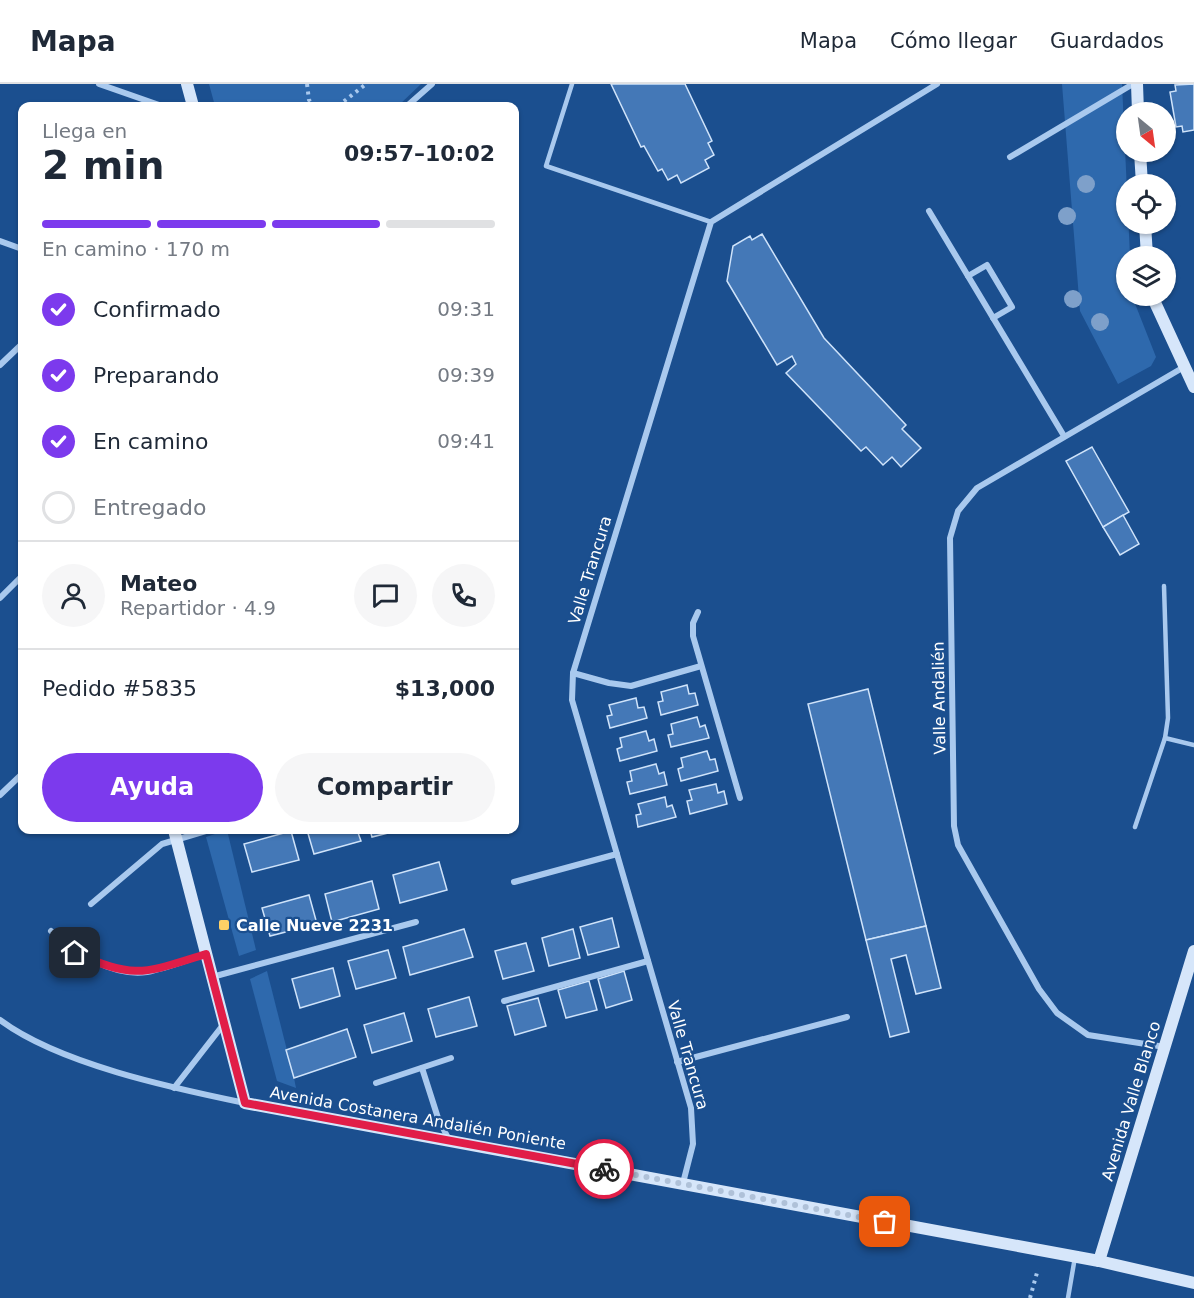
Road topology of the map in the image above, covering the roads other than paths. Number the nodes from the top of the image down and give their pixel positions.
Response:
1 (99, 84) edge
2 (187, 84) edge
3 (432, 84) edge
4 (572, 84) edge
5 (937, 84) edge
6 (1135, 84) edge
7 (151, 102) edge
8 (192, 102) edge
9 (412, 102) edge
10 (1137, 102) edge
11 (1010, 157) dead end
12 (929, 211) dead end
13 (711, 222) junction
14 (0, 241) edge
15 (18, 248) edge
16 (968, 276) junction
17 (1157, 306) edge
18 (993, 318) junction
19 (18, 348) edge
20 (0, 365) edge
21 (1185, 367) junction
22 (1194, 387) edge
23 (1064, 436) junction
24 (18, 580) edge
25 (1164, 586) dead end
26 (0, 598) edge
27 (698, 612) dead end
28 (701, 666) junction
29 (573, 673) junction
30 (1165, 738) junction
31 (1194, 745) edge
32 (18, 778) edge
33 (0, 795) edge
34 (740, 798) dead end
35 (1135, 827) dead end
36 (175, 834) edge
37 (616, 854) junction
38 (514, 882) dead end
39 (91, 904) dead end
40 (416, 922) dead end
41 (51, 931) dead end
42 (1194, 951) edge
43 (206, 954) junction
44 (648, 961) junction
45 (212, 977) junction
46 (504, 1001) dead end
47 (847, 1017) dead end
48 (0, 1020) edge
49 (224, 1024) junction
50 (1165, 1047) junction
51 (451, 1058) dead end
52 (677, 1062) junction
53 (422, 1068) junction
54 (376, 1083) dead end
55 (174, 1088) junction
56 (245, 1103) junction
57 (449, 1141) junction
58 (683, 1184) junction
59 (1075, 1257) junction
60 (1099, 1261) junction
61 (1194, 1283) edge
62 (1068, 1298) edge

1 - 7 street
2 - 8 street
3 - 9 street
4 - 13 lane
5 - 13 street
6 - 10 street
6 - 11 street
12 - 16 street
13 - 29 street, Valle Trancura
14 - 15 street
16 - 18 street
16 - 18 street
17 - 21 street
18 - 23 street
19 - 20 street
21 - 22 street
21 - 23 street, Valle Andalién
23 - 50 street, Valle Andalién
24 - 26 street
25 - 30 lane
27 - 28 street
28 - 29 street
28 - 34 street
29 - 37 street, Valle Trancura
30 - 31 lane
30 - 35 lane
32 - 33 street
36 - 39 street
36 - 43 street
37 - 38 street
37 - 44 street, Valle Trancura
40 - 45 street
41 - 43 street
42 - 50 street, Avenida Valle Blanco
43 - 45 street
44 - 46 street
44 - 52 street, Valle Trancura
45 - 49 street
47 - 52 street
48 - 55 street, Avenida Costanera Andalién Poniente
49 - 55 street
49 - 56 street
50 - 60 street, Avenida Valle Blanco
51 - 53 street
52 - 58 street, Valle Trancura
53 - 54 street
53 - 57 street
55 - 56 street, Avenida Costanera Andalién Poniente
56 - 57 street, Avenida Costanera Andalién Poniente
57 - 58 street, Avenida Costanera Andalién Poniente
58 - 59 street, Avenida Costanera Andalién Poniente
59 - 60 street, Avenida Costanera Andalién Poniente
59 - 62 lane
60 - 61 street, Avenida Costanera Andalién Poniente

